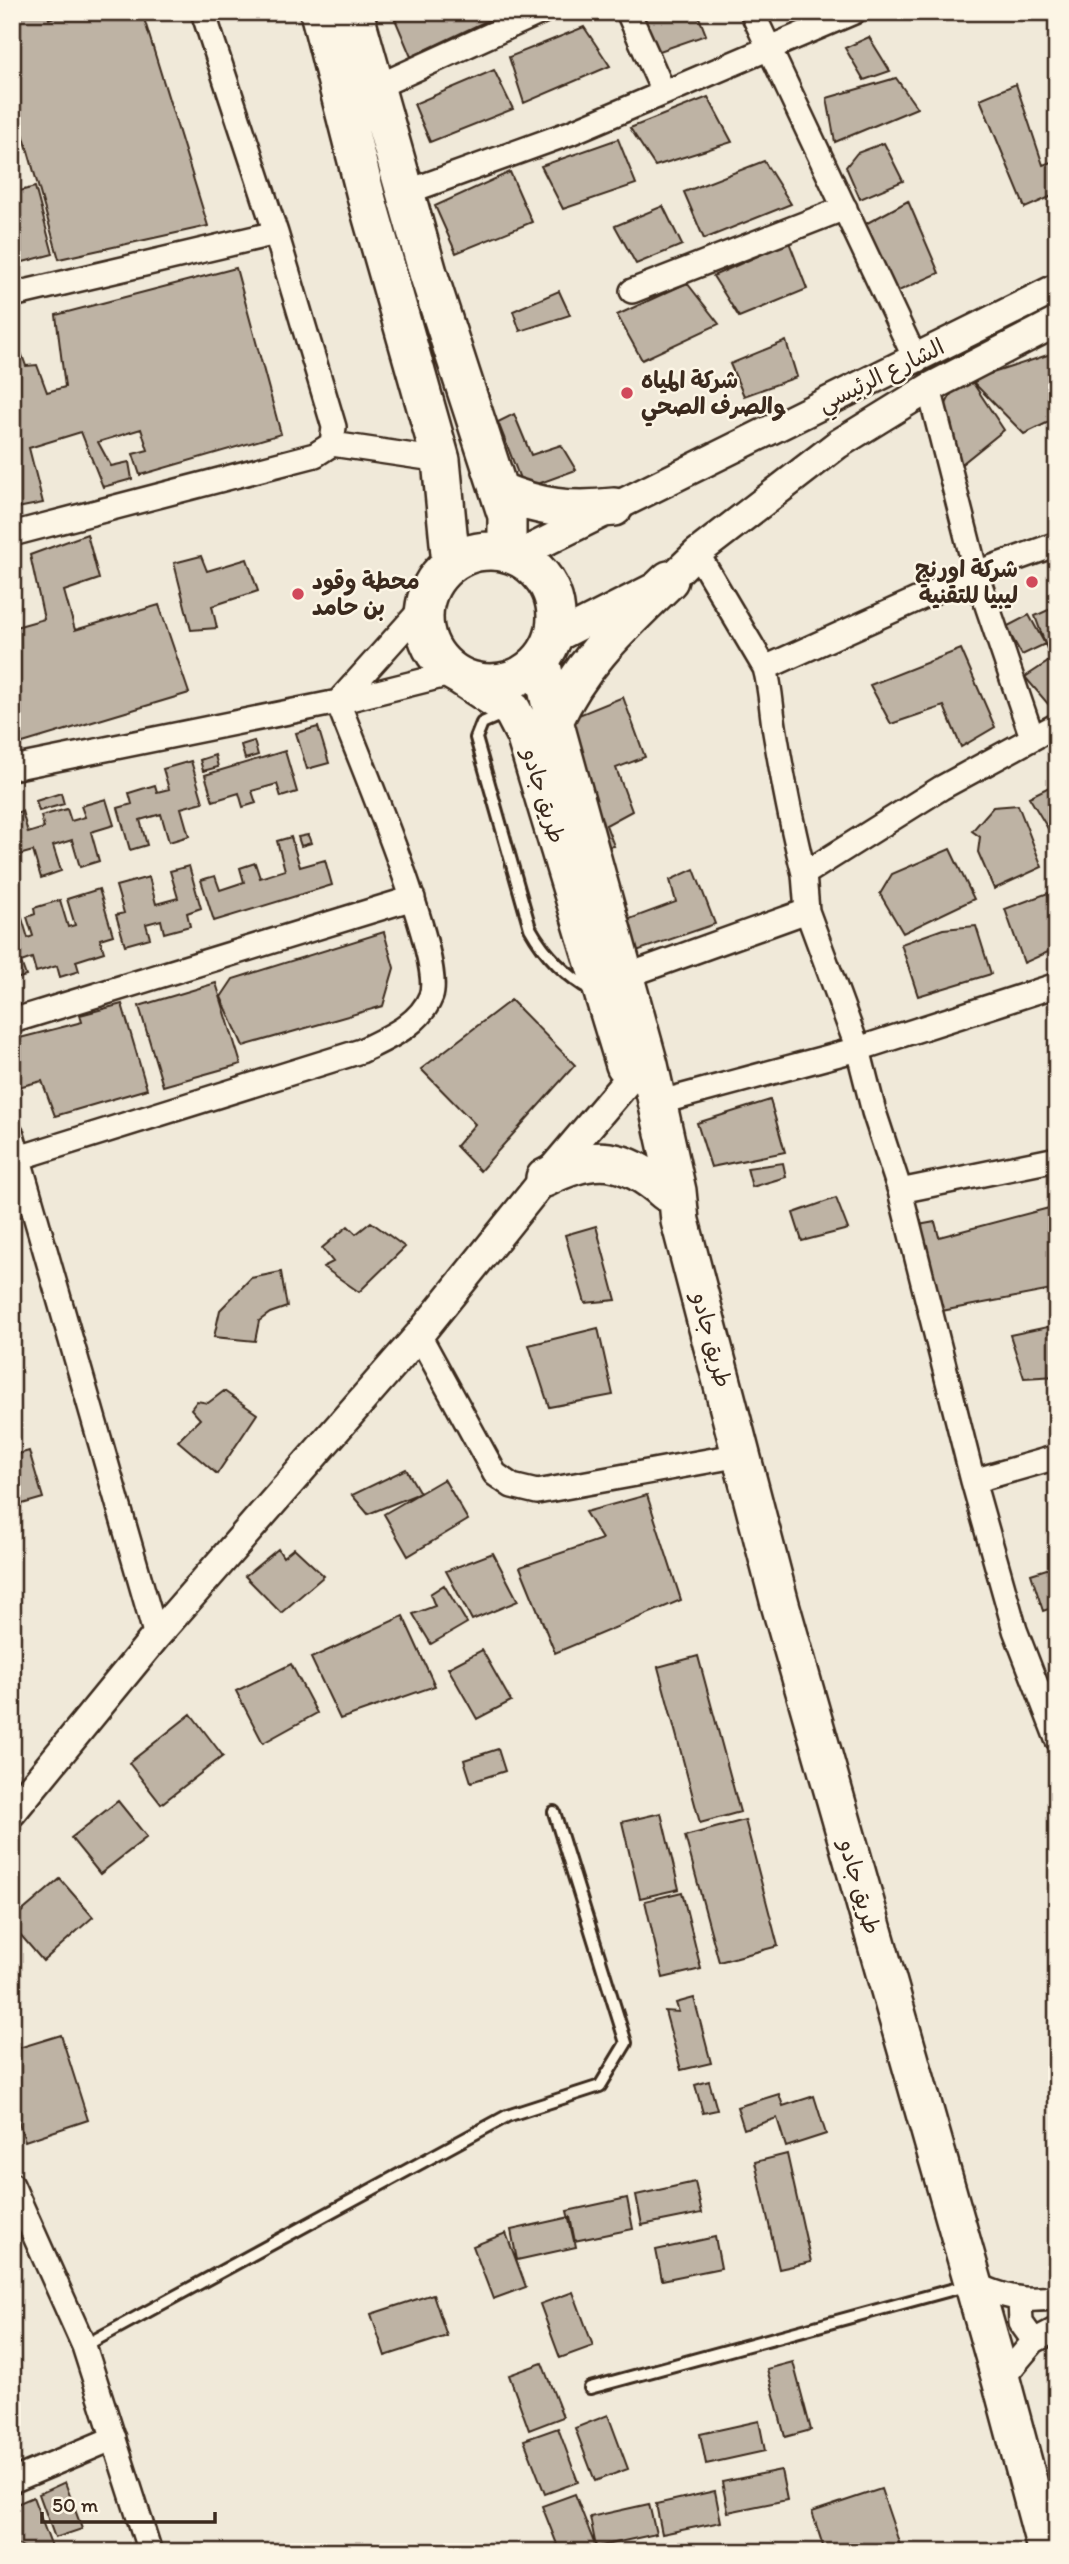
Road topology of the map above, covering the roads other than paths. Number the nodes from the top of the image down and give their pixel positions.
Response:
1 (204, 12) edge
2 (319, 12) edge
3 (354, 12) edge
4 (541, 12) edge
5 (628, 12) edge
6 (752, 12) edge
7 (854, 12) edge
8 (769, 47) junction
9 (374, 88) junction
10 (664, 93) junction
11 (404, 193) junction
12 (845, 208) junction
13 (276, 233) junction
14 (1057, 288) edge
15 (632, 291) dead end
16 (12, 295) edge
17 (1057, 322) edge
18 (915, 358) junction
19 (929, 388) junction
20 (332, 444) junction
21 (441, 460) junction
22 (499, 492) junction
23 (614, 507) junction
24 (12, 534) edge
25 (1057, 544) edge
26 (697, 553) junction
27 (512, 554) junction
28 (451, 565) junction
29 (976, 573) junction
30 (669, 580) junction
31 (425, 605) junction
32 (547, 650) junction
33 (765, 668) junction
34 (458, 675) junction
35 (338, 702) junction
36 (512, 710) junction
37 (554, 721) junction
38 (1057, 725) edge
39 (1032, 737) junction
40 (12, 768) edge
41 (804, 874) junction
42 (413, 898) junction
43 (807, 911) junction
44 (1057, 985) edge
45 (615, 987) junction
46 (12, 1020) edge
47 (858, 1049) junction
48 (639, 1072) junction
49 (657, 1103) junction
50 (12, 1135) edge
51 (16, 1159) edge
52 (1057, 1159) edge
53 (545, 1178) junction
54 (900, 1191) junction
55 (673, 1206) junction
56 (419, 1335) junction
57 (741, 1455) junction
58 (1057, 1457) edge
59 (973, 1481) junction
60 (156, 1636) junction
61 (1057, 1739) edge
62 (12, 1812) edge
63 (554, 1812) dead end
64 (12, 2185) edge
65 (973, 2283) junction
66 (1057, 2297) edge
67 (1020, 2300) junction
68 (1057, 2329) edge
69 (1034, 2341) junction
70 (84, 2346) junction
71 (1001, 2380) junction
72 (590, 2388) dead end
73 (114, 2438) junction
74 (12, 2481) edge
75 (150, 2552) edge
76 (1047, 2552) edge

1 - 13 street
2 - 21 highway
3 - 9 highway
4 - 9 street
5 - 10 street
6 - 8 street
7 - 8 street
8 - 10 street
8 - 12 street
9 - 11 highway
10 - 11 street
11 - 22 highway
12 - 15 street
12 - 18 street
13 - 16 street
13 - 20 street
14 - 18 street, الشارع الرئيسي
17 - 19 street, الشارع الرئيسي
18 - 23 street, الشارع الرئيسي
19 - 26 street, الشارع الرئيسي
19 - 29 street
20 - 21 street
20 - 24 street
21 - 28 highway
22 - 23 highway
22 - 27 highway
23 - 27 street, الشارع الرئيسي
25 - 29 street
26 - 30 street, الشارع الرئيسي
26 - 33 street
27 - 28 highway
27 - 32 highway
28 - 31 highway
29 - 33 street
29 - 39 street
30 - 32 street, الشارع الرئيسي
30 - 37 highway
31 - 34 highway
31 - 35 street
32 - 34 highway
32 - 37 highway, طريق جادو
33 - 41 street
34 - 35 street
34 - 36 highway
35 - 40 street
35 - 42 street
36 - 45 highway, طريق جادو
36 - 45 lane
37 - 45 highway, طريق جادو
38 - 39 street
39 - 41 street
41 - 43 street
42 - 46 street
42 - 51 street
43 - 45 street
43 - 47 street
44 - 47 street
45 - 48 highway, طريق جادو
47 - 49 street
47 - 54 street
48 - 49 highway, طريق جادو
48 - 53 street
48 - 55 highway, طريق جادو
49 - 55 highway, طريق جادو
50 - 51 street
51 - 60 street
52 - 54 street
53 - 55 highway
53 - 56 street
54 - 59 street
55 - 57 highway, طريق جادو
56 - 57 street
56 - 60 street
57 - 65 highway, طريق جادو
58 - 59 street
59 - 61 street
60 - 62 street
63 - 70 lane
64 - 70 street
65 - 67 street
65 - 71 highway, طريق جادو
65 - 72 lane
66 - 67 street
67 - 69 street
68 - 69 street
69 - 71 street
70 - 73 street
71 - 76 highway, طريق جادو
73 - 74 street
73 - 75 street

